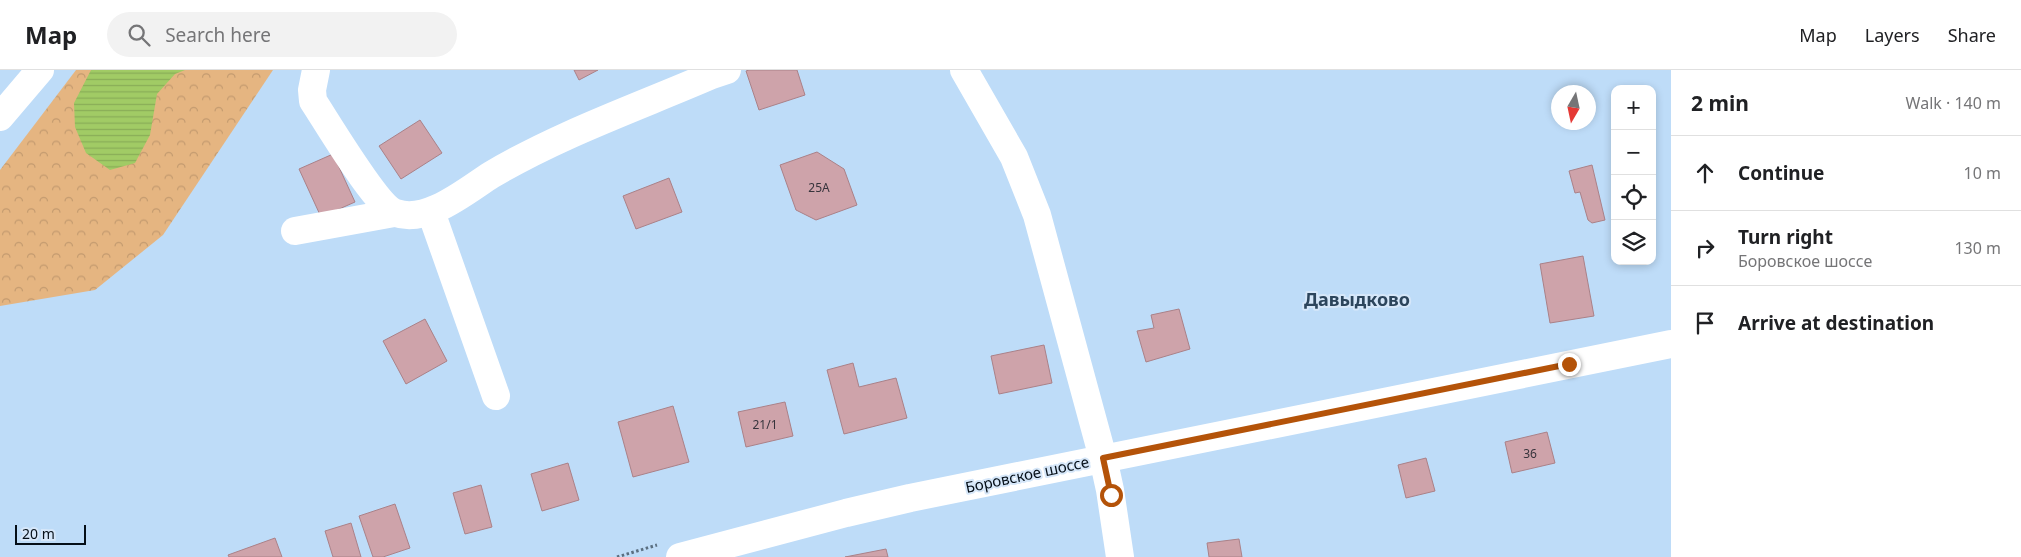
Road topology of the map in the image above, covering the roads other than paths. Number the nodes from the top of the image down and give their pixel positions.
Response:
1 (40, 70) edge
2 (316, 70) edge
3 (727, 70) edge
4 (964, 70) edge
5 (0, 117) edge
6 (431, 212) junction
7 (394, 213) junction
8 (296, 231) dead end
9 (1671, 344) edge
10 (496, 396) dead end
11 (1103, 458) junction
12 (680, 557) edge
13 (1120, 557) edge

1 - 5 street
2 - 7 street
3 - 6 street
4 - 11 street
6 - 7 street
6 - 10 street
7 - 8 street
9 - 11 street, Боровское шоссе
11 - 12 street, Боровское шоссе
11 - 13 street

